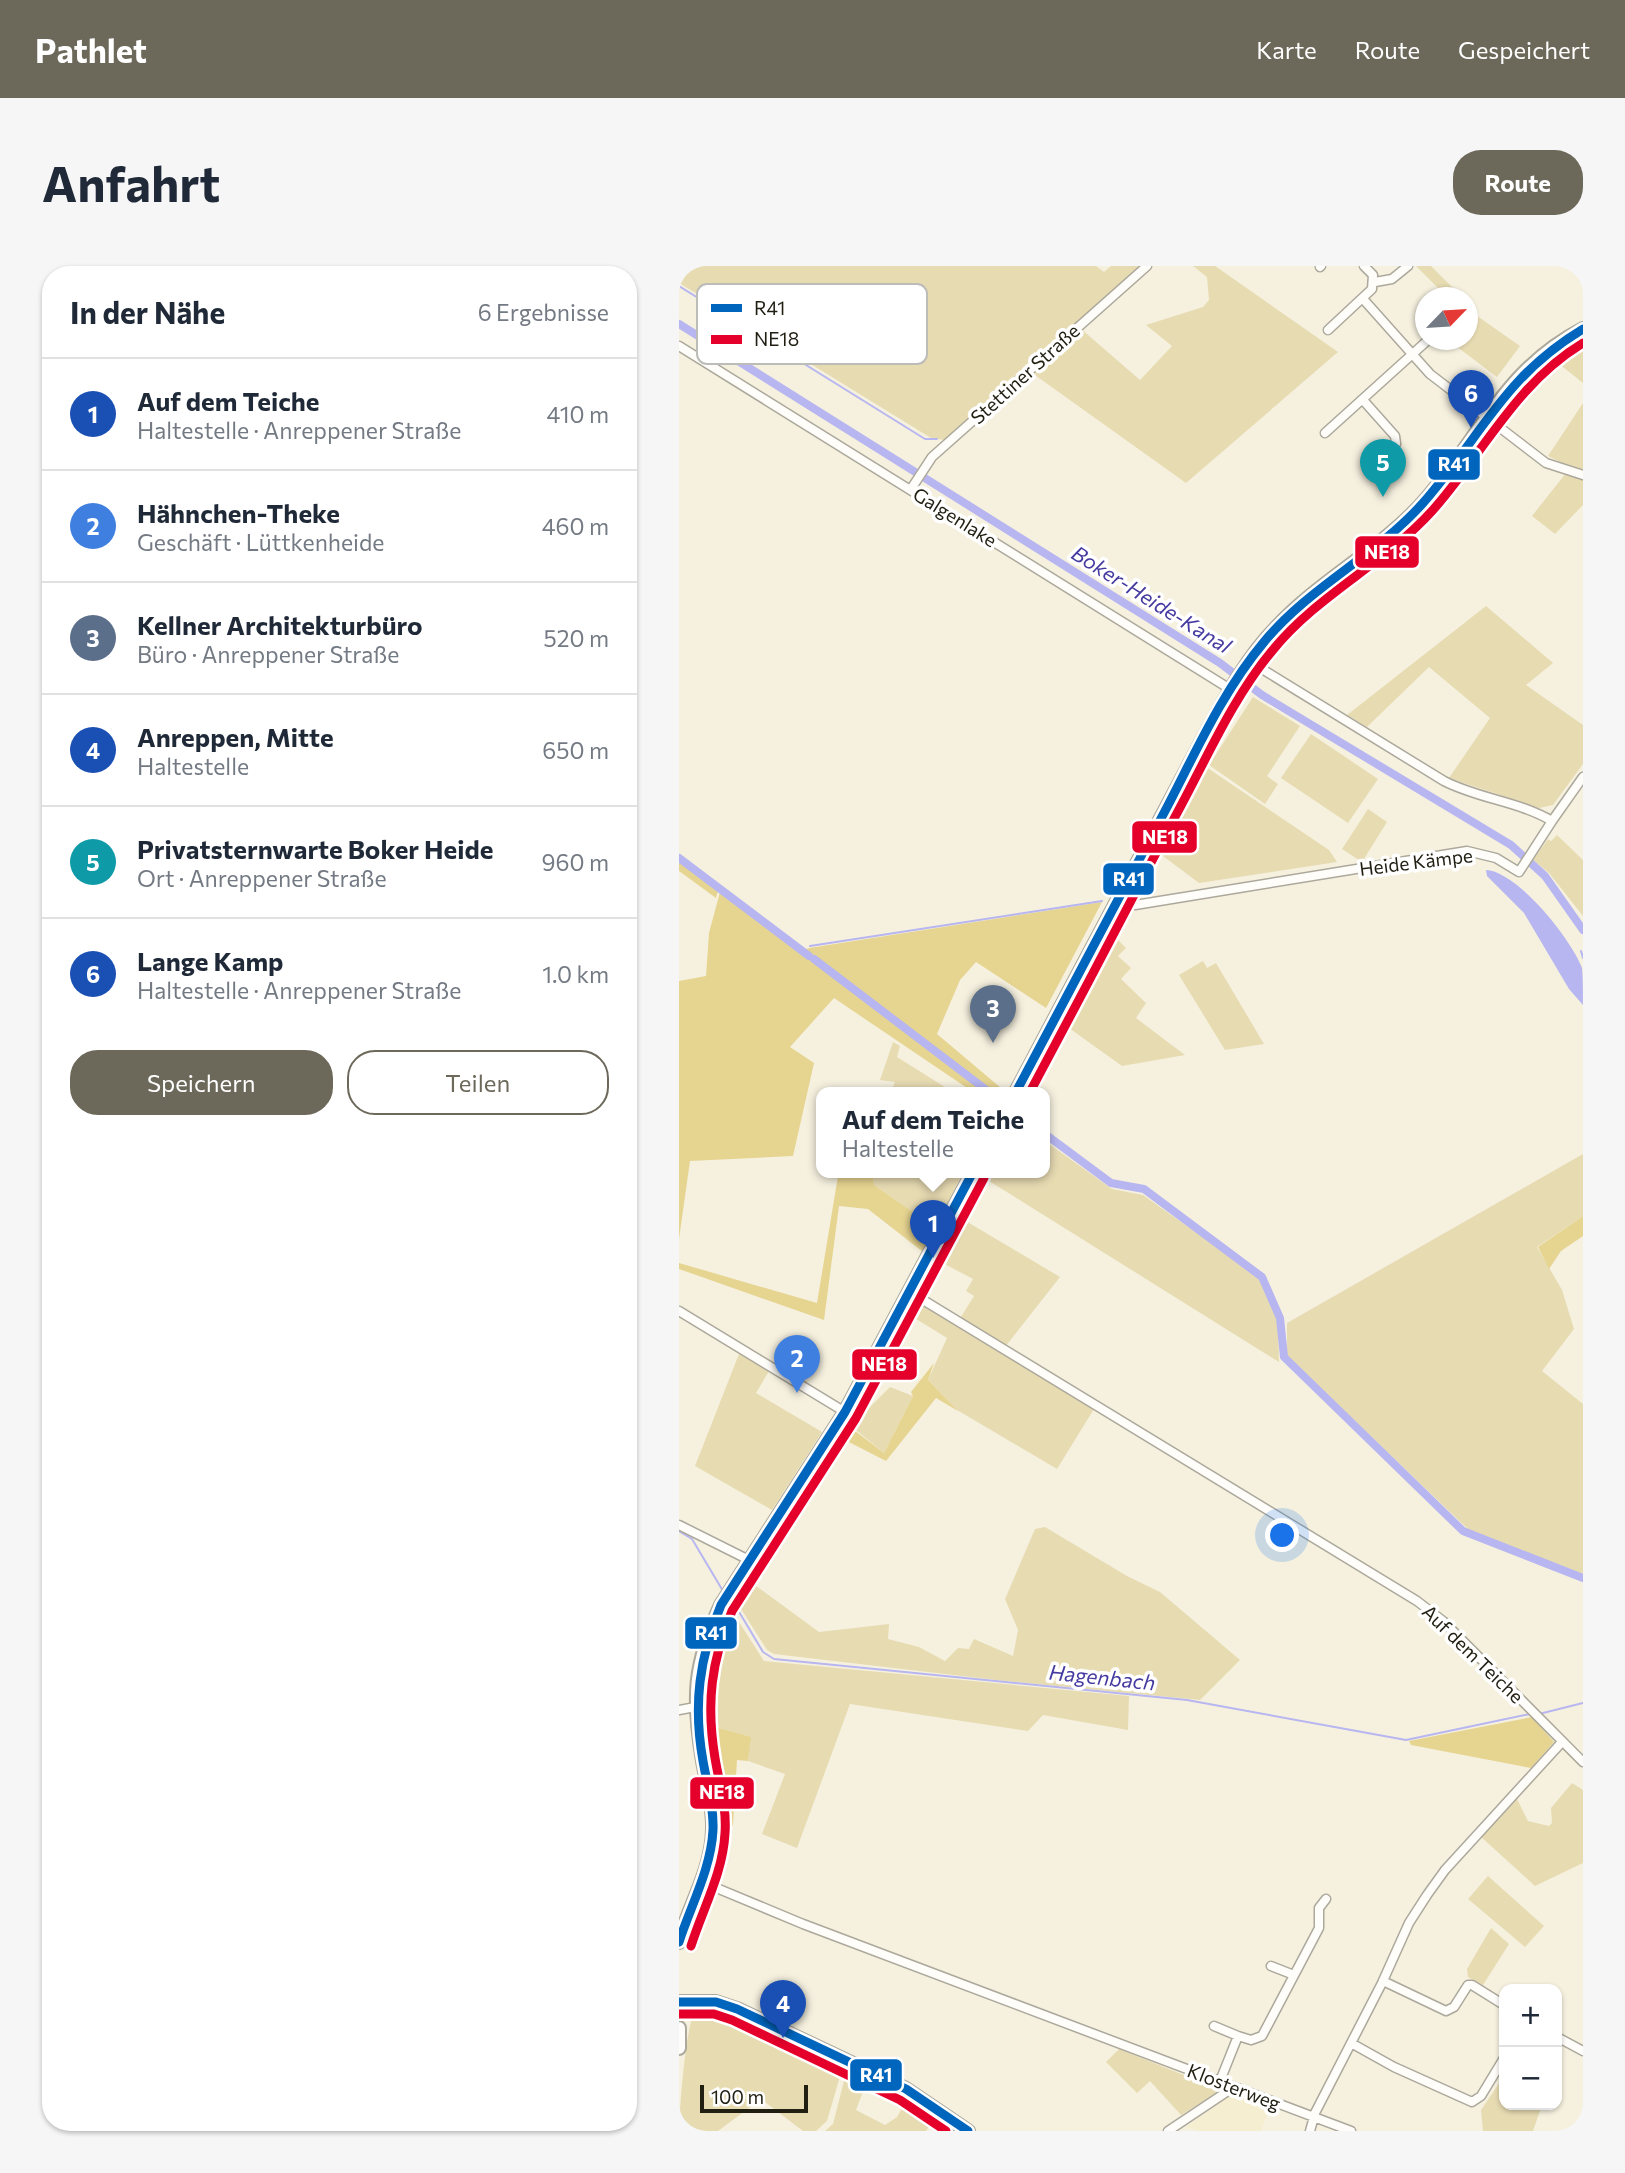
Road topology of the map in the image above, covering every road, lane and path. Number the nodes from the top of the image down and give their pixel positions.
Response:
1 (1147, 266) edge
2 (1364, 266) edge
3 (1408, 266) edge
4 (1375, 282) junction
5 (1364, 300) junction
6 (1583, 329) edge
7 (1328, 330) dead end
8 (679, 346) edge
9 (1417, 350) edge
10 (1412, 355) junction
11 (697, 357) edge
12 (709, 364) edge
13 (1363, 400) junction
14 (1486, 417) junction
15 (1325, 433) dead end
16 (1380, 458) dead end
17 (1583, 475) edge
18 (913, 486) junction
19 (1239, 676) junction
20 (1583, 777) edge
21 (1552, 821) junction
22 (1115, 905) junction
23 (1019, 1087) edge
24 (970, 1178) edge
25 (910, 1292) junction
26 (679, 1311) edge
27 (845, 1412) junction
28 (679, 1525) edge
29 (749, 1560) junction
30 (695, 1707) junction
31 (679, 1710) edge
32 (1562, 1742) junction
33 (1583, 1762) edge
34 (702, 1882) junction
35 (1326, 1899) dead end
36 (679, 1942) edge
37 (1271, 1966) dead end
38 (1294, 1976) junction
39 (1383, 1981) junction
40 (679, 2002) edge
41 (1499, 2002) edge
42 (1214, 2026) dead end
43 (679, 2028) edge
44 (1238, 2036) junction
45 (1562, 2040) edge
46 (1351, 2043) junction
47 (679, 2048) edge
48 (1583, 2051) edge
49 (1499, 2066) edge
50 (1220, 2081) junction
51 (1230, 2085) junction
52 (1314, 2117) junction
53 (968, 2131) edge
54 (1168, 2131) edge
55 (1310, 2131) edge
56 (1351, 2131) edge

1 - 18 street, Stettiner Straße
2 - 4 street
3 - 4 street
4 - 5 street
5 - 7 street
5 - 10 street
6 - 14 street
8 - 11 street, Galgenlake
9 - 10 street
10 - 13 street
10 - 14 street
12 - 18 street, Galgenlake
13 - 15 street
13 - 16 street
14 - 17 street
14 - 19 street
18 - 19 street, Galgenlake
19 - 21 street
19 - 22 street
20 - 21 street, Heide Kämpe
21 - 22 street, Heide Kämpe
22 - 23 street
24 - 25 street
25 - 27 street
25 - 32 street, Auf dem Teiche
26 - 27 street
27 - 29 street
28 - 29 street
29 - 30 street
30 - 31 street
30 - 34 street
32 - 33 street
32 - 39 street
34 - 36 street
34 - 50 street, Klosterweg
35 - 38 street
37 - 38 street
38 - 44 street
39 - 41 street
39 - 46 street
40 - 53 street
42 - 44 street
43 - 47 street
44 - 50 street
45 - 48 street
46 - 49 street
46 - 52 street
50 - 51 street, Klosterweg
51 - 52 street, Klosterweg
51 - 54 street
52 - 55 street
52 - 56 street, Klosterweg

